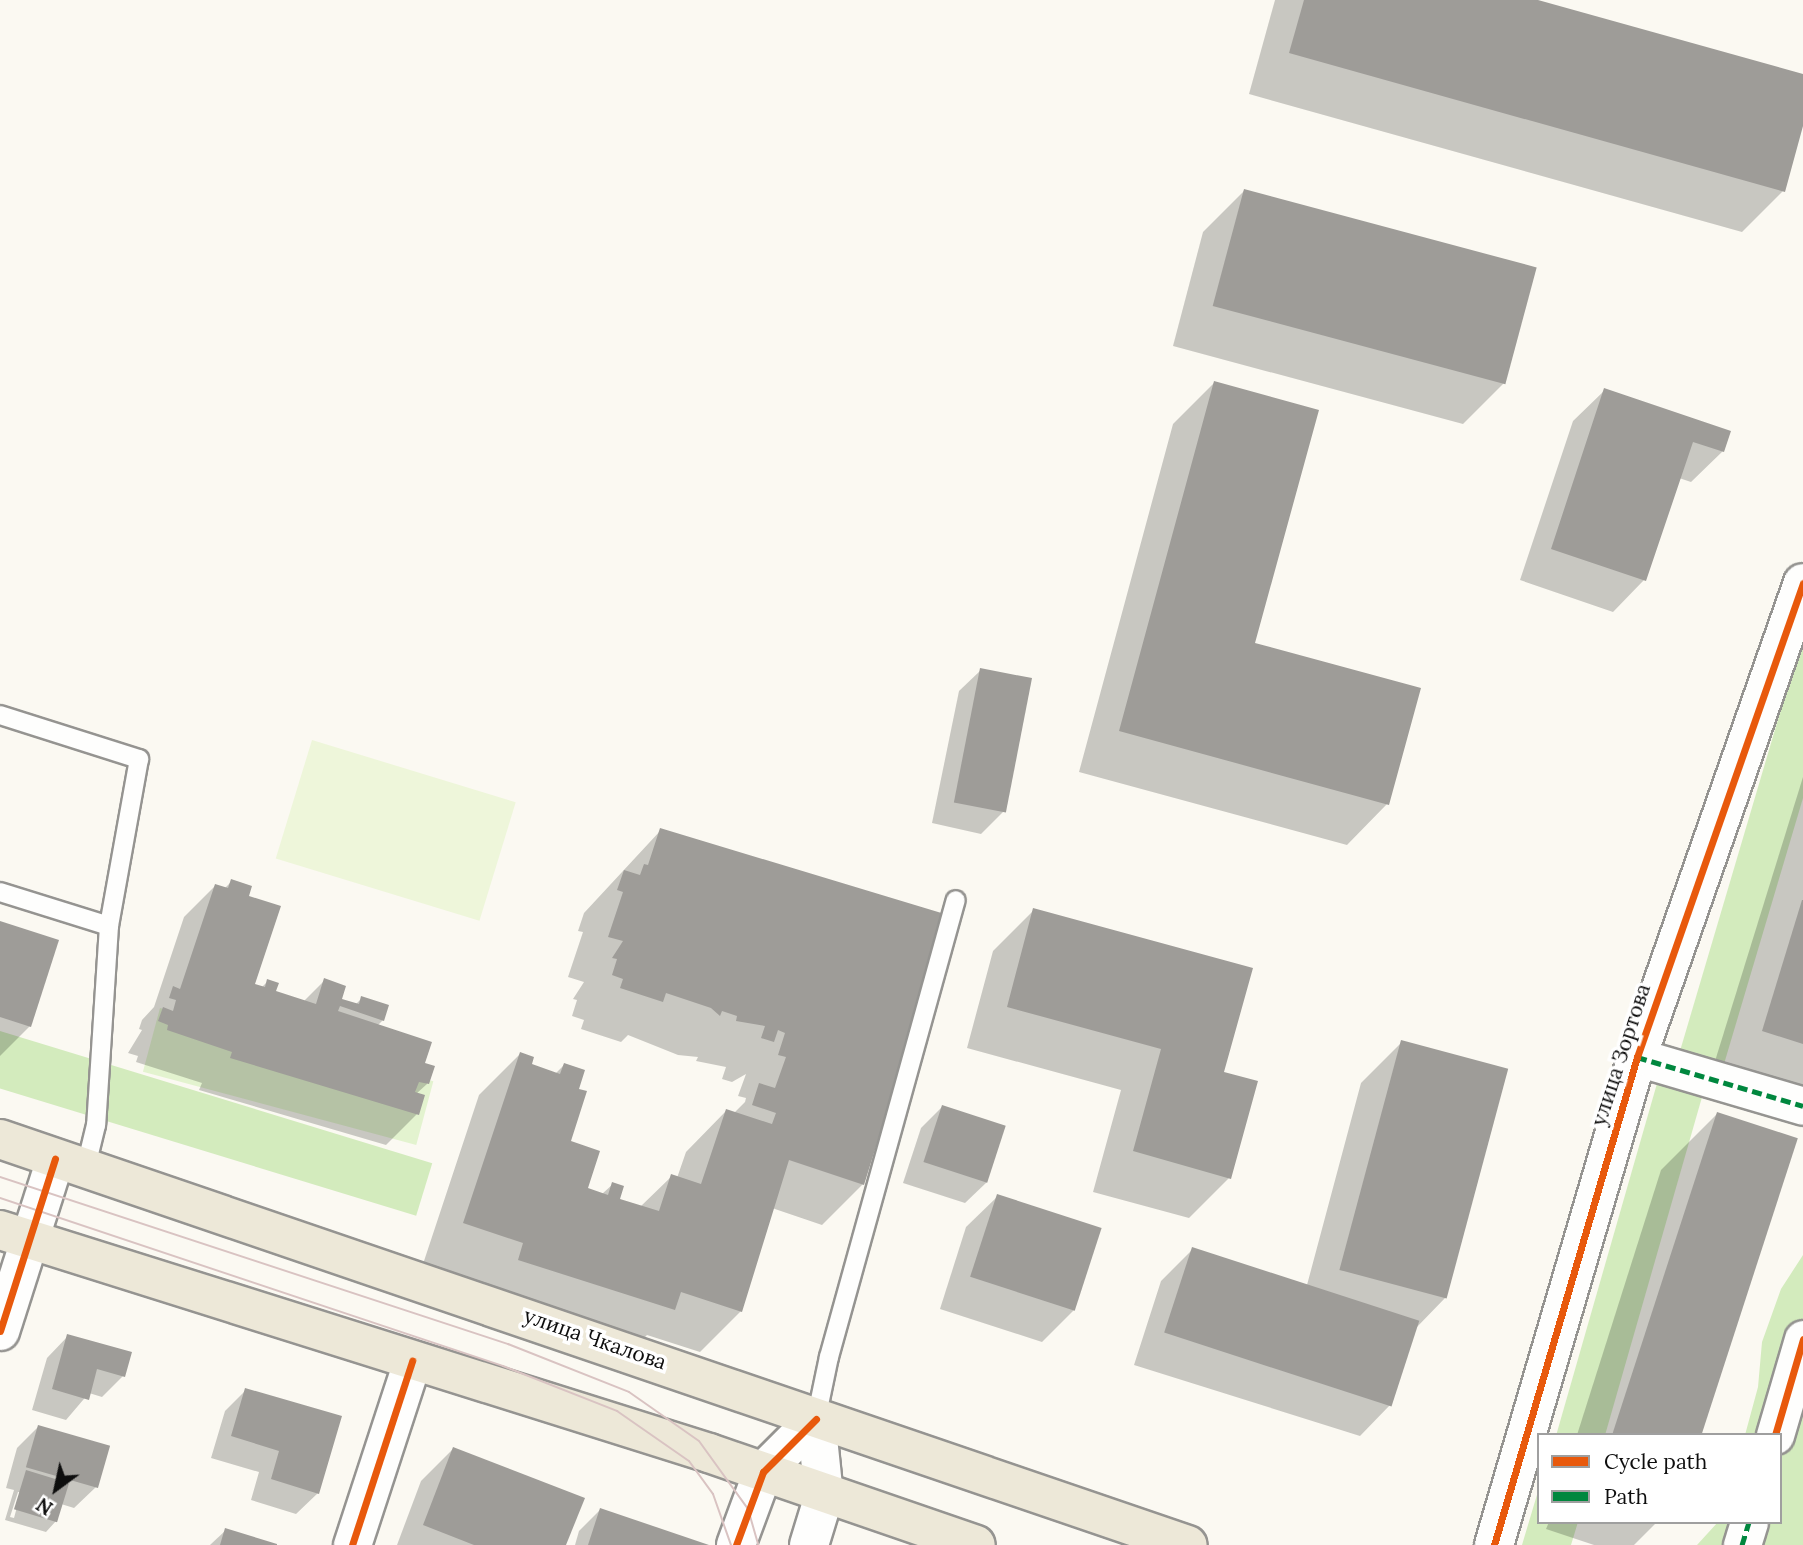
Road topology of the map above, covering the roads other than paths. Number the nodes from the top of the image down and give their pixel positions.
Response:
1 (1803, 583) edge
2 (0, 715) edge
3 (0, 892) edge
4 (956, 900) dead end
5 (108, 926) junction
6 (1637, 1057) junction
7 (1803, 1105) edge
8 (0, 1139) edge
9 (71, 1163) junction
10 (15, 1235) edge
11 (0, 1331) edge
12 (1803, 1339) edge
13 (412, 1361) junction
14 (816, 1419) junction
15 (1776, 1433) edge
16 (763, 1472) junction
17 (824, 1496) junction
18 (1748, 1524) edge
19 (352, 1545) edge
20 (736, 1545) edge
21 (809, 1545) edge
22 (976, 1545) edge
23 (1188, 1545) edge
24 (1494, 1545) edge
25 (1742, 1545) edge

1 - 6 street, улица Зортова
2 - 5 lane
3 - 5 lane
4 - 14 lane
5 - 9 lane
6 - 7 street
6 - 24 street, улица Зортова
8 - 9 main road, улица Чкалова
9 - 10 street
9 - 14 main road, улица Чкалова
10 - 11 street
10 - 13 main road
12 - 15 street
13 - 16 main road
13 - 19 street
14 - 16 street
14 - 17 street
14 - 23 main road, улица Чкалова
16 - 17 main road
16 - 20 street
17 - 21 street
17 - 22 main road
18 - 25 street

